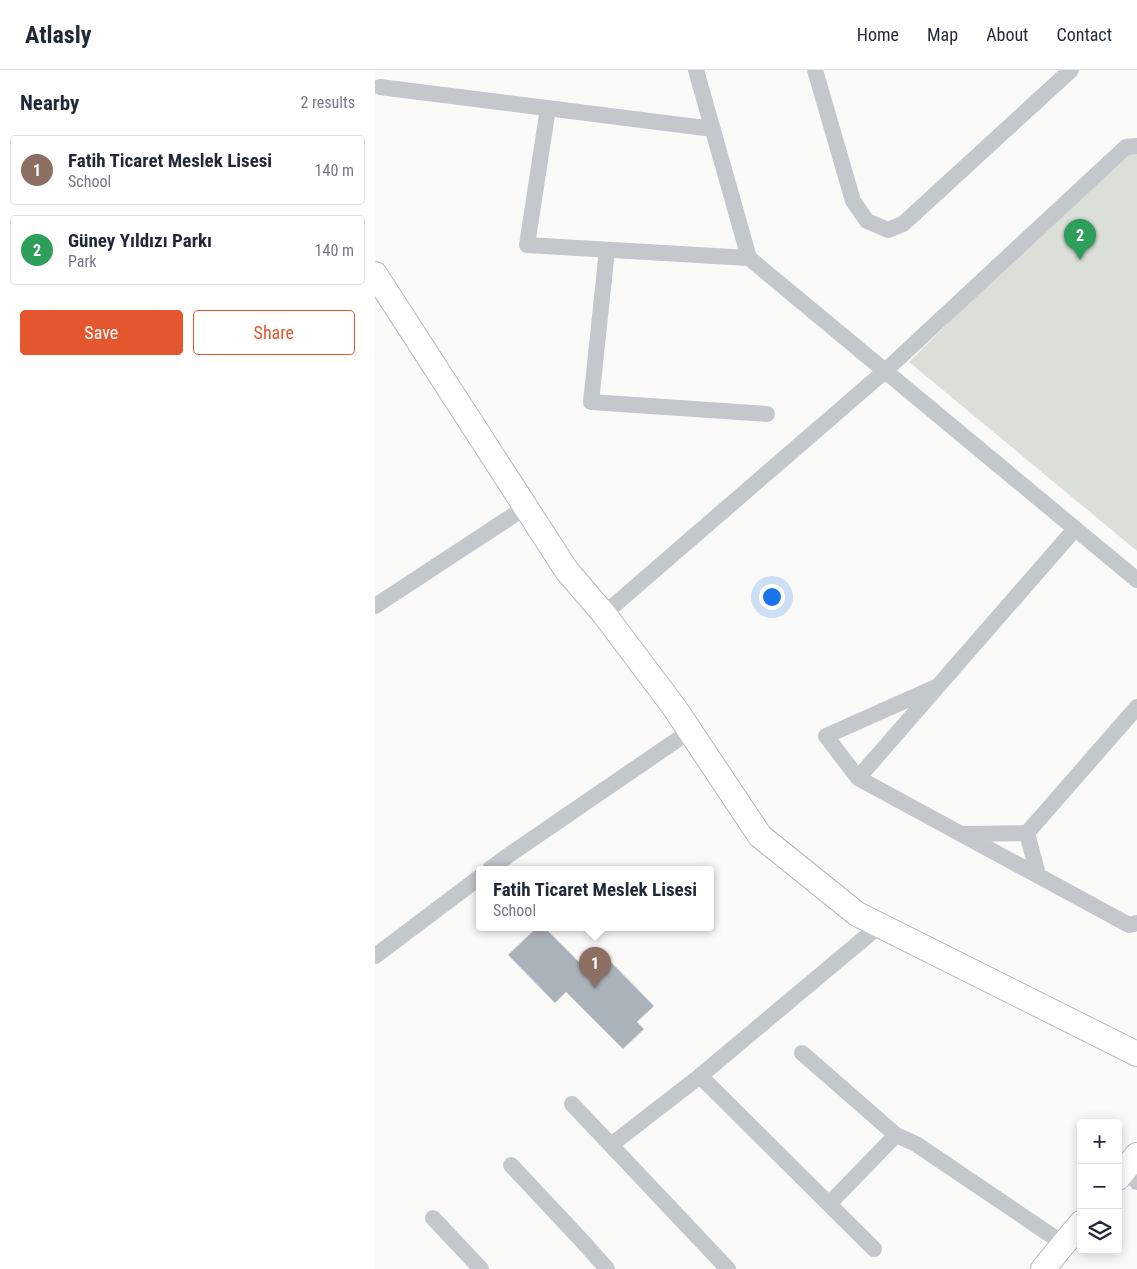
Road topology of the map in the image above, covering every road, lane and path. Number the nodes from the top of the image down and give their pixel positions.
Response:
1 (696, 70) edge
2 (815, 70) edge
3 (1071, 70) edge
4 (380, 87) dead end
5 (548, 108) junction
6 (713, 130) junction
7 (1137, 146) edge
8 (607, 250) junction
9 (749, 258) junction
10 (375, 274) edge
11 (885, 370) junction
12 (767, 414) dead end
13 (526, 507) junction
14 (1075, 528) junction
15 (1137, 580) edge
16 (375, 606) edge
17 (604, 614) junction
18 (936, 687) junction
19 (1137, 707) edge
20 (690, 731) junction
21 (858, 778) junction
22 (1027, 833) junction
23 (962, 834) junction
24 (494, 866) edge
25 (1037, 875) junction
26 (476, 880) edge
27 (1137, 923) edge
28 (879, 926) junction
29 (375, 956) edge
30 (802, 1053) dead end
31 (1137, 1054) edge
32 (701, 1076) junction
33 (572, 1104) dead end
34 (896, 1135) junction
35 (611, 1146) junction
36 (511, 1165) dead end
37 (829, 1204) junction
38 (433, 1218) dead end
39 (1077, 1229) edge
40 (1064, 1244) junction
41 (875, 1250) dead end
42 (477, 1268) edge
43 (607, 1269) edge
44 (728, 1269) edge
45 (1043, 1269) edge

1 - 6 street
2 - 3 street
4 - 5 street
5 - 6 street
5 - 8 street
6 - 9 street
7 - 11 street
8 - 9 street
8 - 12 street
9 - 11 street
10 - 13 main road
11 - 14 street
11 - 17 street
13 - 16 street
13 - 17 main road
14 - 15 street
14 - 18 street
17 - 20 main road
18 - 21 street
18 - 21 street
19 - 22 street
20 - 24 street
20 - 28 main road
21 - 23 street
22 - 23 street
22 - 25 street
23 - 25 street
25 - 27 street
26 - 29 street
28 - 31 main road
28 - 32 street
30 - 34 street
32 - 35 street
32 - 37 street
33 - 35 street
34 - 37 street
34 - 40 street
35 - 44 street
36 - 43 street
37 - 41 street
38 - 42 street
39 - 40 main road
40 - 45 main road

